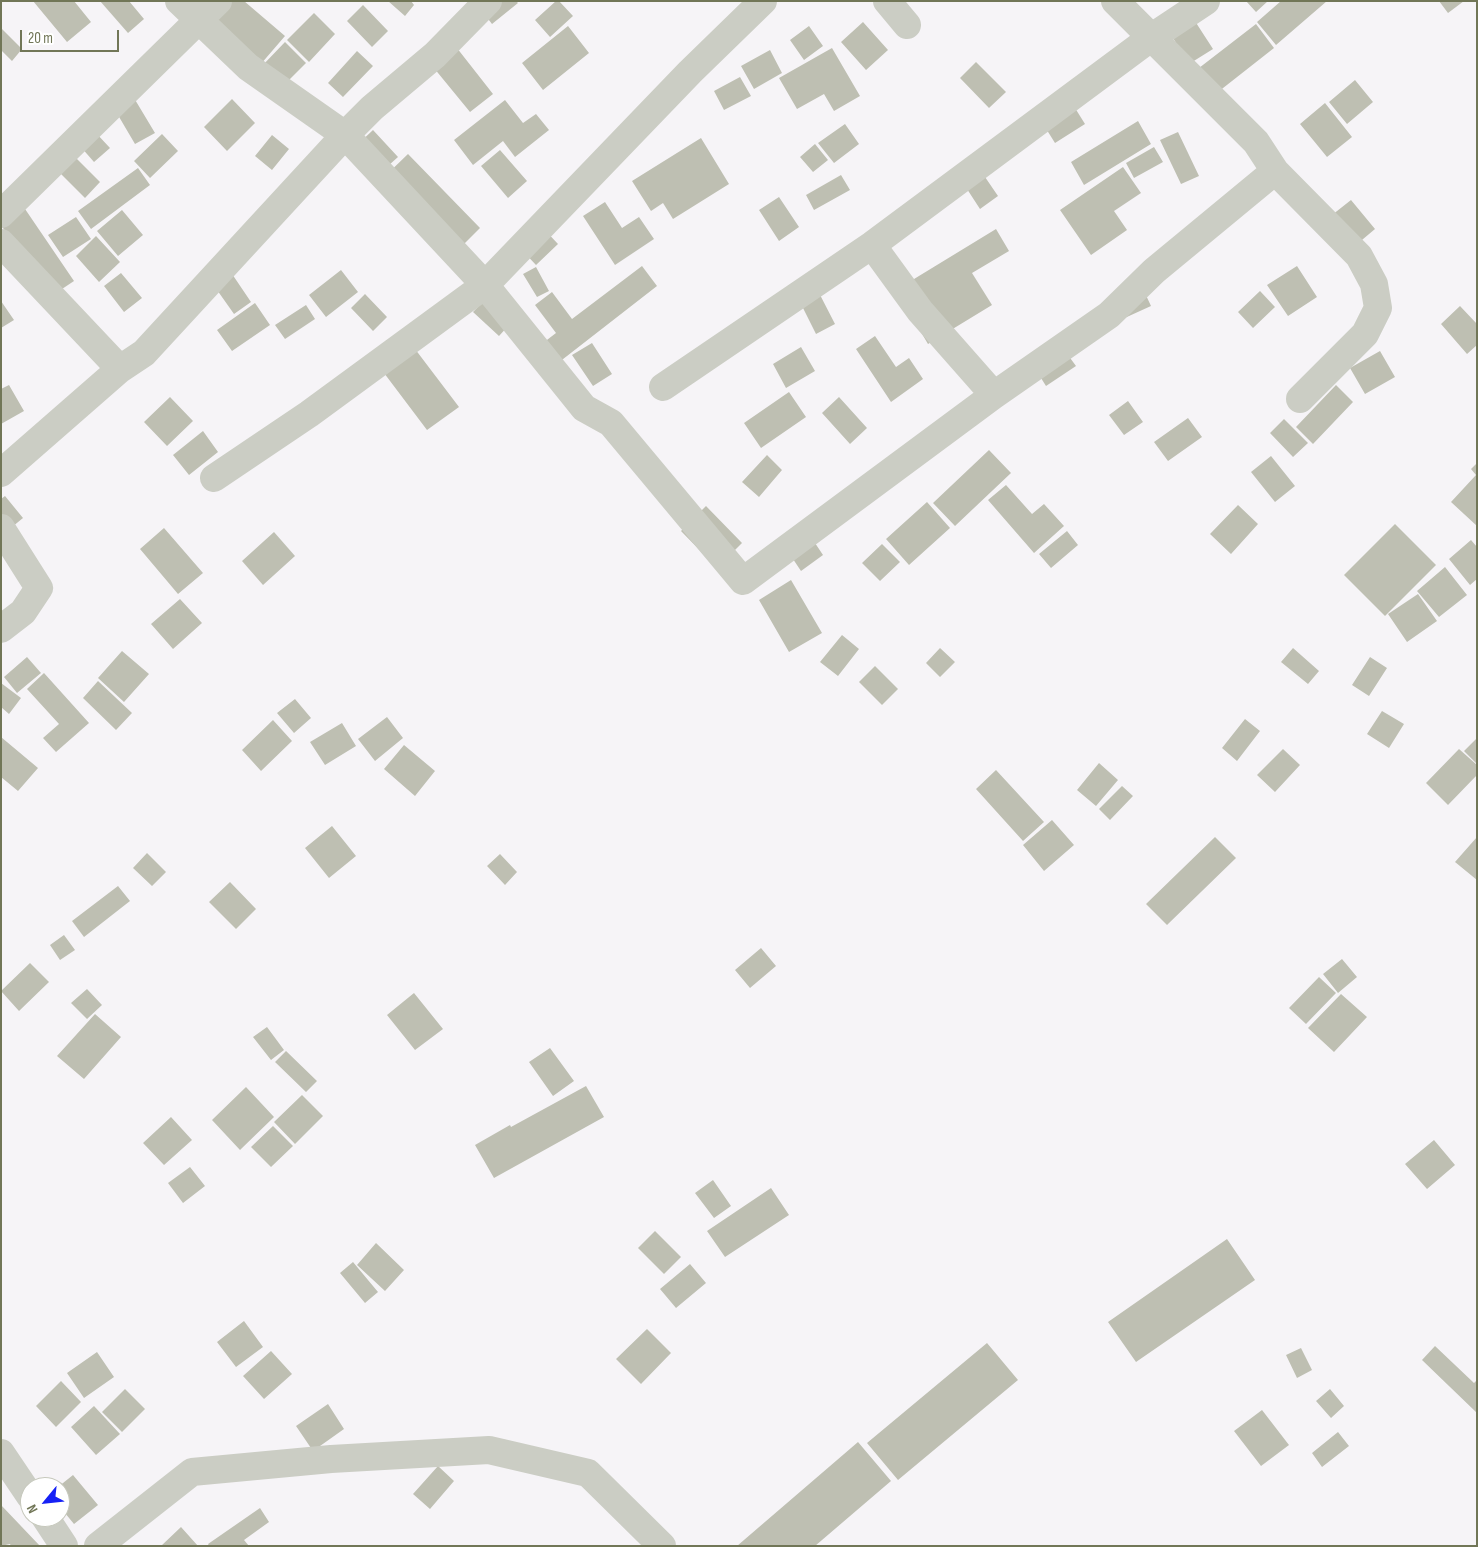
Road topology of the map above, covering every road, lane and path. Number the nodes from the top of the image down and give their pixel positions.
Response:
1 (178, 1) edge
2 (218, 1) edge
3 (763, 1) edge
4 (887, 1) edge
5 (1115, 1) edge
6 (1206, 1) edge
7 (479, 4) edge
8 (199, 21) junction
9 (907, 25) dead end
10 (1152, 38) junction
11 (345, 135) junction
12 (1275, 171) junction
13 (1, 214) edge
14 (1, 243) edge
15 (872, 245) junction
16 (485, 285) junction
17 (120, 369) junction
18 (663, 388) dead end
19 (994, 395) junction
20 (1300, 399) dead end
21 (1, 472) edge
22 (214, 478) dead end
23 (1, 528) edge
24 (1, 629) edge
25 (1, 1454) edge
26 (20, 1482) edge
27 (51, 1527) edge
28 (64, 1546) edge
29 (98, 1546) edge
30 (662, 1546) edge

1 - 8 street
2 - 8 street
3 - 16 street
4 - 9 street
5 - 10 street
6 - 10 street
7 - 11 street
8 - 11 street
8 - 13 street
10 - 12 street
10 - 15 street
11 - 16 street
11 - 17 street
12 - 19 street
12 - 20 street
14 - 17 street
15 - 18 street
15 - 19 street
16 - 19 street
16 - 22 street
17 - 21 street
23 - 24 street
25 - 26 street
27 - 28 street
29 - 30 street

